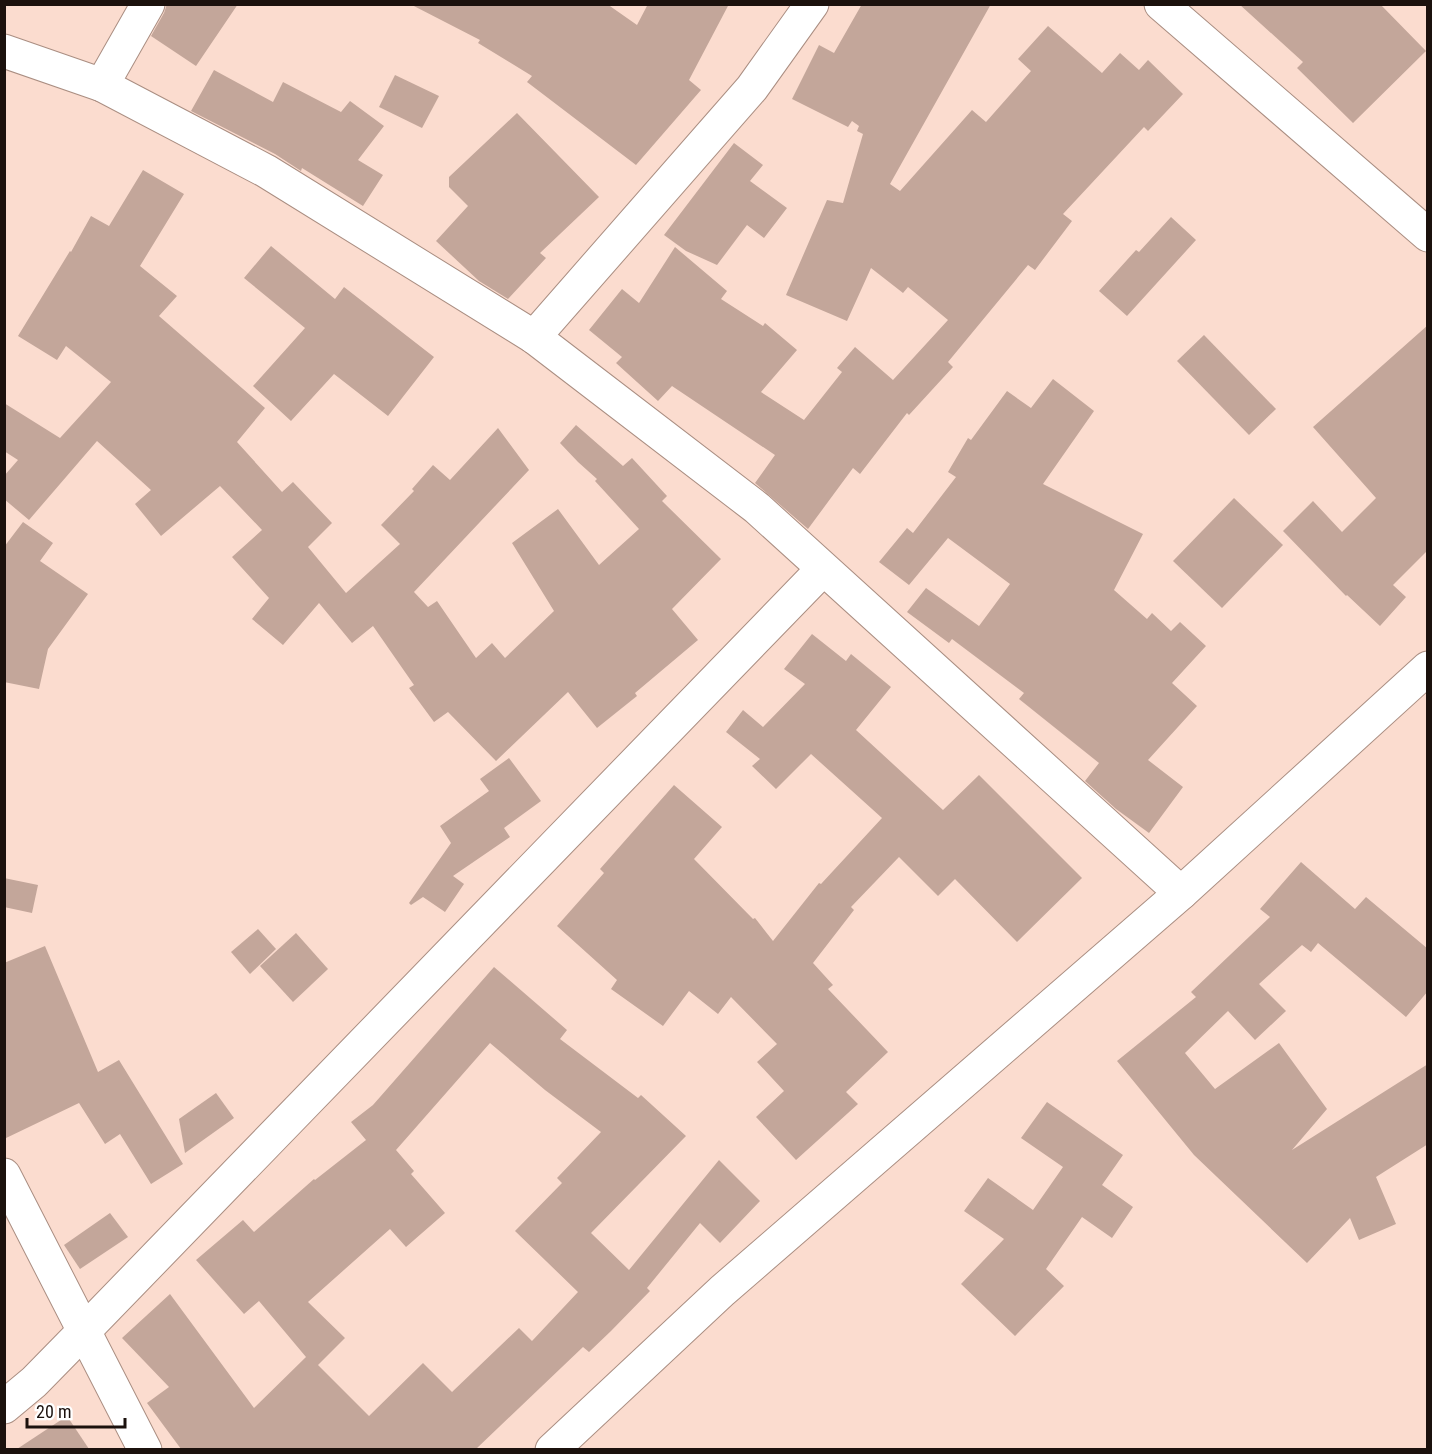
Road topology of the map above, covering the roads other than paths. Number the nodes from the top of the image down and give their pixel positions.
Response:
1 (148, 4) edge
2 (812, 4) edge
3 (1161, 4) edge
4 (4, 51) edge
5 (102, 85) junction
6 (1428, 235) edge
7 (534, 338) junction
8 (823, 569) junction
9 (1428, 668) edge
10 (1181, 893) junction
11 (4, 1175) edge
12 (84, 1332) junction
13 (4, 1407) edge
14 (145, 1449) edge
15 (552, 1449) edge

1 - 5 street
2 - 7 street
3 - 6 street
4 - 5 street
5 - 7 street
7 - 8 street
8 - 10 street
8 - 12 street
9 - 10 street
10 - 15 street
11 - 12 street
12 - 13 street
12 - 14 street

